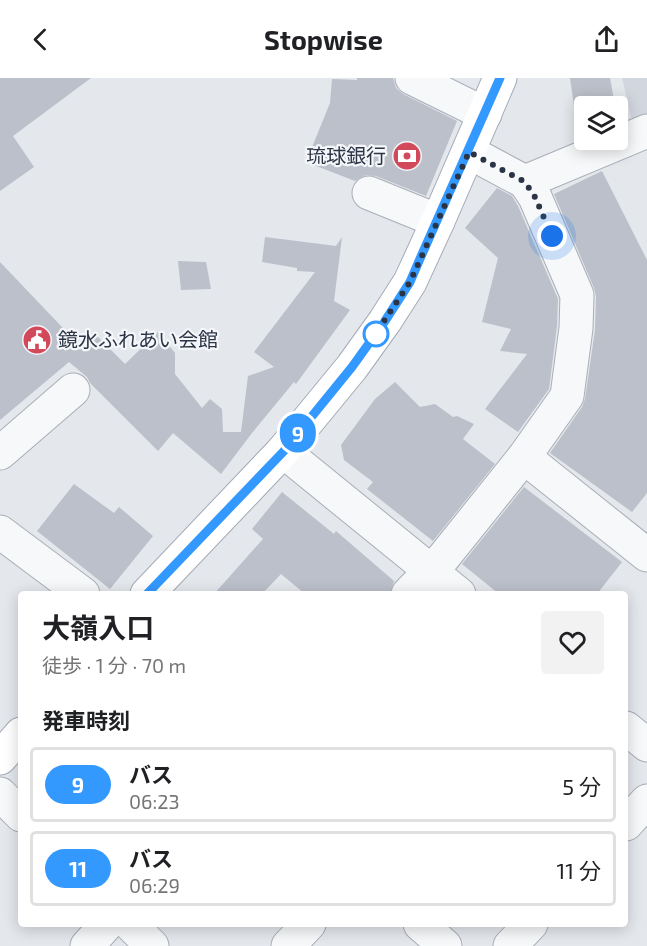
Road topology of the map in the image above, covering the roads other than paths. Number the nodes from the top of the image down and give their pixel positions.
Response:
1 (412, 78) edge
2 (500, 78) edge
3 (485, 114) junction
4 (647, 131) edge
5 (469, 152) junction
6 (525, 182) junction
7 (369, 194) dead end
8 (438, 221) junction
9 (73, 390) dead end
10 (283, 452) junction
11 (0, 453) edge
12 (524, 457) junction
13 (0, 532) edge
14 (647, 555) edge
15 (420, 583) edge
16 (79, 591) edge
17 (150, 591) edge
18 (448, 591) edge
19 (628, 730) edge
20 (18, 737) edge
21 (647, 745) edge
22 (0, 758) edge
23 (0, 794) edge
24 (647, 801) edge
25 (18, 812) edge
26 (628, 822) edge
27 (104, 927) edge
28 (133, 927) edge
29 (306, 927) edge
30 (423, 927) edge
31 (528, 927) edge
32 (87, 946) edge
33 (152, 946) edge
34 (288, 946) edge
35 (445, 946) edge
36 (510, 946) edge

1 - 3 street
2 - 3 main road
3 - 5 main road
4 - 6 street
5 - 6 street
5 - 8 main road
6 - 12 street
7 - 8 street
8 - 10 main road
9 - 11 street
10 - 15 street
10 - 17 main road
12 - 14 street
12 - 15 street
13 - 16 street
15 - 18 street
19 - 21 street
20 - 22 main road
23 - 25 street
24 - 26 street
27 - 32 street
28 - 33 street
29 - 34 street
30 - 35 street
31 - 36 street

